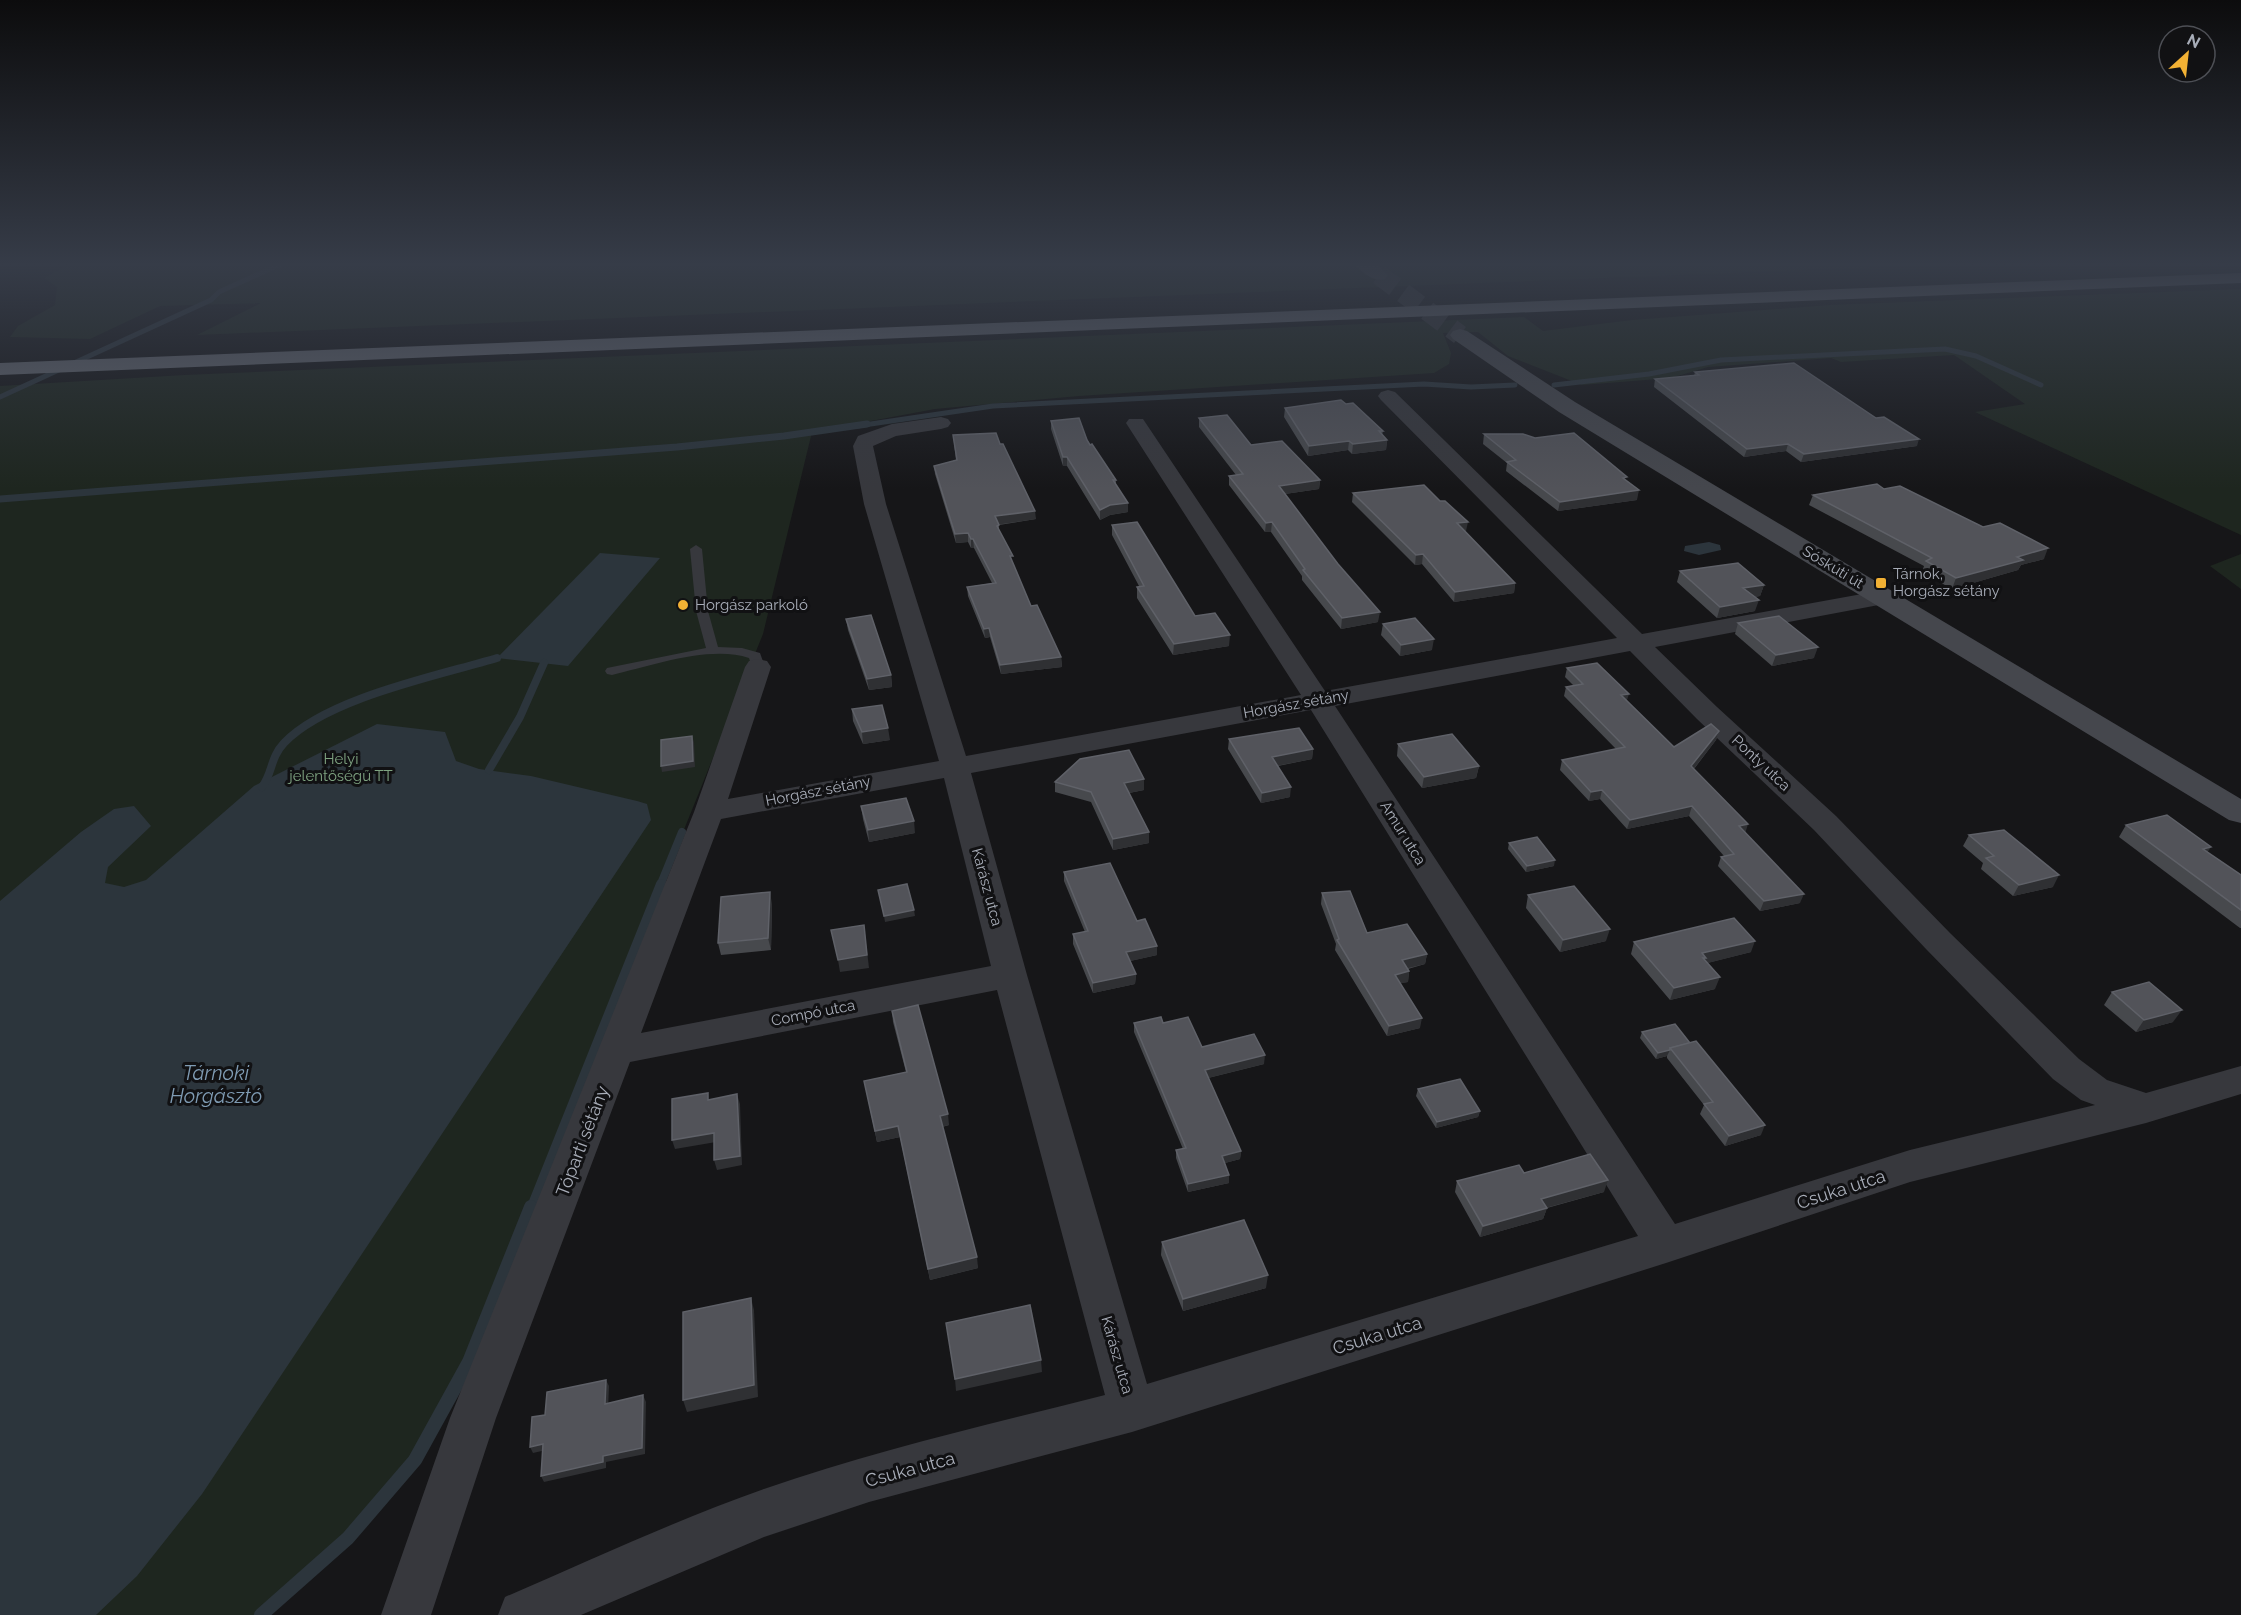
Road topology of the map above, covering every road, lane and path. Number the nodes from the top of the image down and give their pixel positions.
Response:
1 (331, 338) edge
2 (742, 338) edge
3 (1465, 338) tunnel mouth
4 (0, 352) edge
5 (0, 369) edge
6 (1388, 396) dead end
7 (941, 423) dead end
8 (1136, 423) dead end
9 (696, 549) dead end
10 (1884, 597) junction
11 (1636, 642) junction
12 (713, 651) junction
13 (758, 667) joint
14 (612, 671) dead end
15 (1318, 700) junction
16 (955, 766) junction
17 (709, 812) junction
18 (2241, 813) edge
19 (1010, 975) junction
20 (617, 1051) junction
21 (2241, 1080) edge
22 (2146, 1108) junction
23 (1666, 1245) junction
24 (1132, 1410) junction
25 (406, 1615) edge
26 (523, 1615) edge

1 - 4 highway
2 - 5 highway
3 - 10 main road, Sóskúti út
6 - 11 street, Ponty utca
7 - 16 street, Kárász utca
8 - 15 street, Amur utca
9 - 12 lane
10 - 11 street, Horgász sétány
10 - 18 main road, Sóskúti út
11 - 15 street, Horgász sétány
11 - 22 street, Ponty utca
12 - 13 lane
12 - 14 lane
13 - 17 street, Tóparti sétány
15 - 16 street, Horgász sétány
15 - 23 street, Amur utca
16 - 17 street, Horgász sétány
16 - 19 street, Kárász utca
17 - 20 street, Tóparti sétány
19 - 20 street, Compó utca
19 - 24 street, Kárász utca
20 - 25 street, Tóparti sétány
21 - 22 street, Csuka utca
22 - 23 street, Csuka utca
23 - 24 street, Csuka utca
24 - 26 street, Csuka utca

